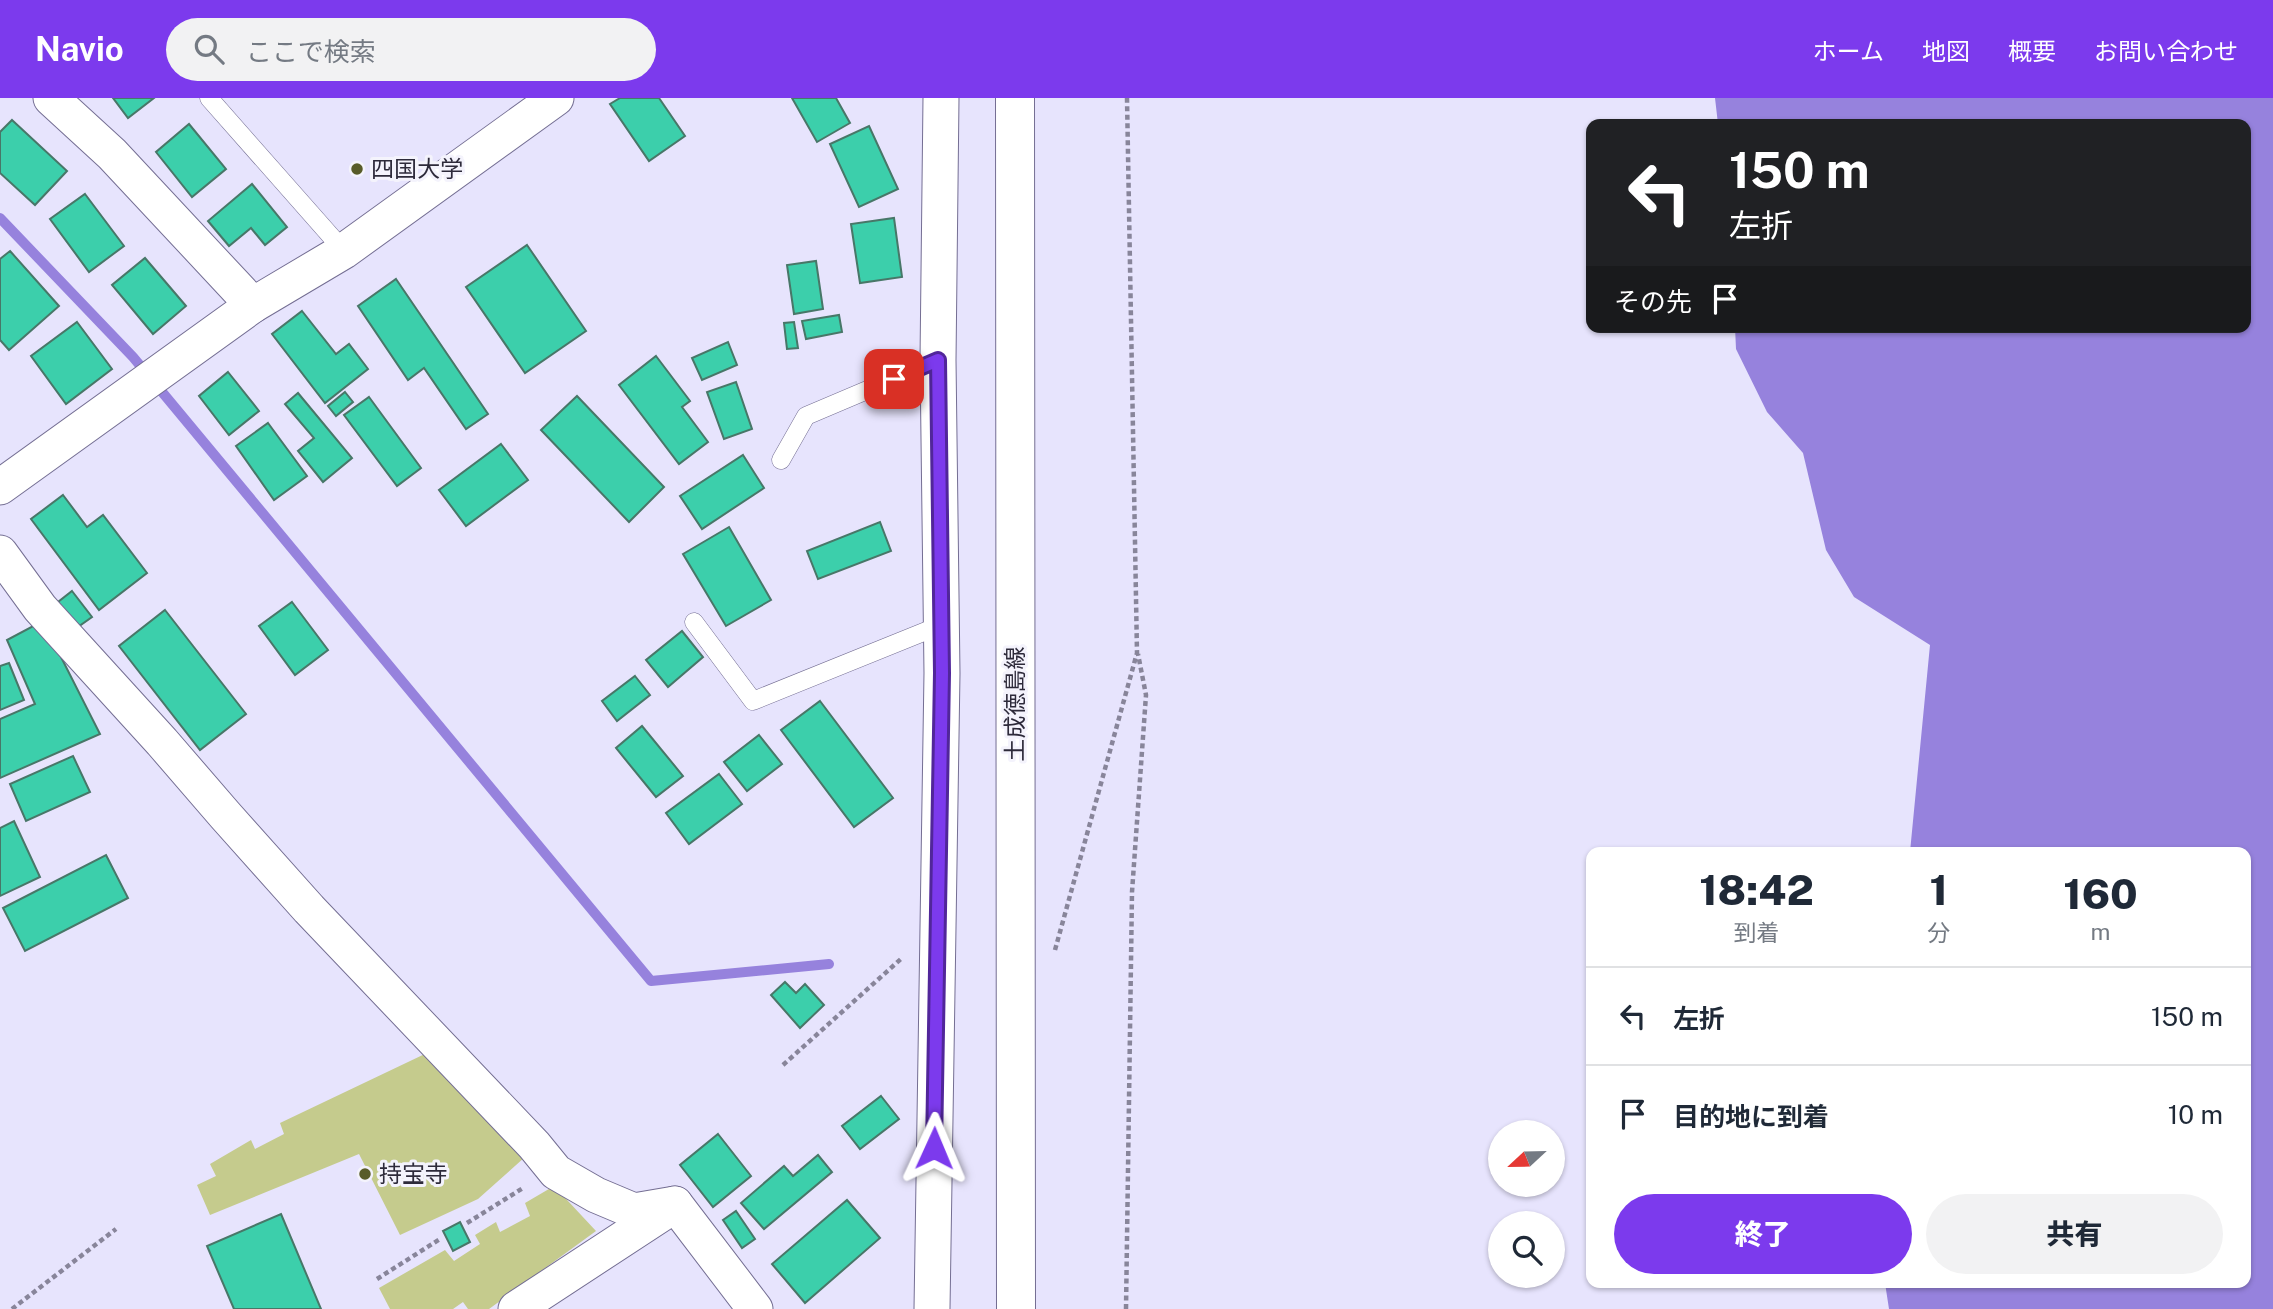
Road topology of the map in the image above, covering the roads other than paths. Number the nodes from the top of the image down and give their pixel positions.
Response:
1 (51, 98) edge
2 (209, 98) edge
3 (556, 98) edge
4 (940, 98) edge
5 (1015, 98) edge
6 (344, 251) junction
7 (253, 306) junction
8 (938, 360) junction
9 (781, 460) dead end
10 (0, 487) edge
11 (0, 554) edge
12 (694, 622) dead end
13 (941, 625) junction
14 (676, 1204) junction
15 (516, 1309) edge
16 (755, 1309) edge
17 (932, 1309) edge
18 (1016, 1309) edge

1 - 7 street
2 - 6 lane
3 - 6 street
4 - 8 street
5 - 18 main road, 土成徳島線
6 - 7 street
7 - 10 street
8 - 9 lane
8 - 13 street
11 - 14 street
12 - 13 lane
13 - 17 street
14 - 15 street
14 - 16 street

